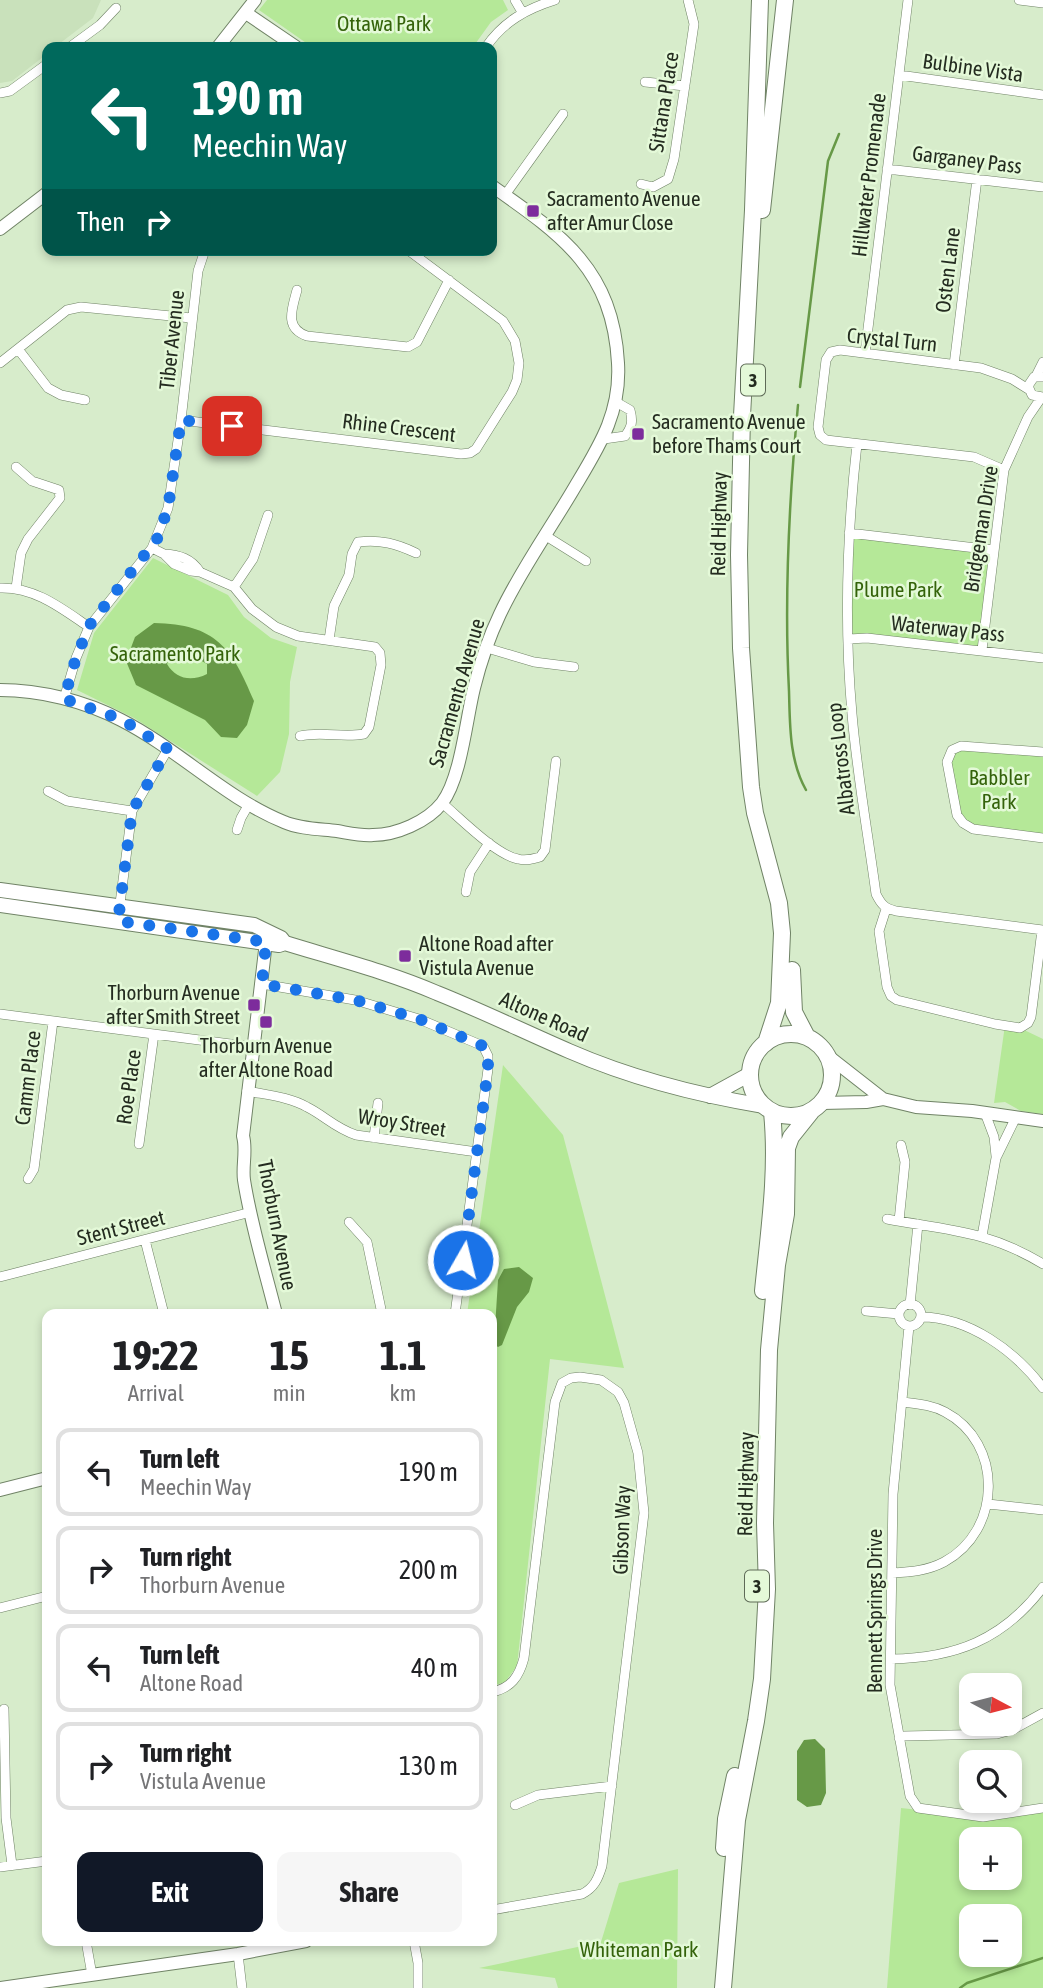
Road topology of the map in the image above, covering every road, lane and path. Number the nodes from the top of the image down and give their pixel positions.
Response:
1 (255, 0) edge
2 (264, 0) edge
3 (514, 0) edge
4 (555, 0) edge
5 (688, 0) edge
6 (760, 0) edge
7 (785, 0) edge
8 (908, 0) edge
9 (1020, 0) edge
10 (1043, 3) edge
11 (116, 8) dead end
12 (522, 12) junction
13 (249, 15) junction
14 (77, 42) edge
15 (223, 42) edge
16 (230, 42) edge
17 (289, 42) edge
18 (490, 42) edge
19 (42, 68) edge
20 (899, 75) junction
21 (645, 82) dead end
22 (685, 86) junction
23 (0, 93) edge
24 (1043, 95) edge
25 (563, 114) dead end
26 (887, 169) junction
27 (976, 179) junction
28 (640, 184) dead end
29 (1043, 187) edge
30 (497, 189) edge
31 (505, 195) junction
32 (42, 197) edge
33 (0, 229) edge
34 (203, 256) edge
35 (416, 256) edge
36 (449, 280) junction
37 (297, 290) dead end
38 (191, 318) junction
39 (18, 349) junction
40 (865, 353) junction
41 (1043, 362) edge
42 (0, 363) edge
43 (954, 365) junction
44 (1033, 383) edge
45 (1042, 397) edge
46 (85, 400) dead end
47 (616, 401) junction
48 (1028, 417) junction
49 (181, 420) junction
50 (604, 439) junction
51 (857, 443) junction
52 (16, 467) dead end
53 (1004, 470) junction
54 (268, 515) dead end
55 (849, 533) junction
56 (546, 536) junction
57 (152, 548) junction
58 (993, 550) junction
59 (416, 553) dead end
60 (586, 561) dead end
61 (16, 587) junction
62 (234, 587) junction
63 (0, 588) edge
64 (89, 626) junction
65 (849, 639) junction
66 (329, 640) junction
67 (487, 648) junction
68 (982, 650) junction
69 (1043, 658) edge
70 (574, 667) dead end
71 (0, 690) edge
72 (64, 699) junction
73 (300, 736) dead end
74 (168, 749) junction
75 (1043, 752) edge
76 (556, 761) dead end
77 (48, 791) dead end
78 (442, 803) junction
79 (249, 804) junction
80 (132, 811) junction
81 (237, 830) dead end
82 (1043, 838) edge
83 (489, 843) junction
84 (0, 890) edge
85 (466, 892) dead end
86 (0, 905) edge
87 (120, 905) junction
88 (886, 909) junction
89 (118, 921) junction
90 (1043, 930) edge
91 (276, 943) junction
92 (266, 984) junction
93 (0, 1014) edge
94 (53, 1021) junction
95 (154, 1034) junction
96 (807, 1037) junction
97 (766, 1043) junction
98 (257, 1047) junction
99 (828, 1056) junction
100 (750, 1074) junction
101 (251, 1092) junction
102 (710, 1096) junction
103 (883, 1099) junction
104 (378, 1103) dead end
105 (816, 1107) junction
106 (768, 1109) junction
107 (985, 1113) junction
108 (1016, 1117) junction
109 (1042, 1120) edge
110 (374, 1138) junction
111 (139, 1144) dead end
112 (901, 1145) dead end
113 (477, 1152) junction
114 (996, 1158) junction
115 (28, 1179) dead end
116 (251, 1212) junction
117 (887, 1219) dead end
118 (899, 1221) junction
119 (349, 1222) dead end
120 (918, 1224) junction
121 (982, 1236) junction
122 (145, 1240) junction
123 (1043, 1264) edge
124 (0, 1276) edge
125 (911, 1305) junction
126 (163, 1309) edge
127 (275, 1309) edge
128 (381, 1309) edge
129 (456, 1309) edge
130 (866, 1311) dead end
131 (899, 1314) junction
132 (920, 1317) junction
133 (909, 1326) junction
134 (1043, 1388) edge
135 (904, 1402) junction
136 (42, 1479) edge
137 (0, 1490) edge
138 (988, 1504) junction
139 (1043, 1510) edge
140 (892, 1573) junction
141 (1043, 1587) edge
142 (42, 1597) edge
143 (0, 1608) edge
144 (891, 1659) junction
145 (497, 1690) edge
146 (4, 1709) dead end
147 (1043, 1713) edge
148 (899, 1738) junction
149 (612, 1786) junction
150 (515, 1805) dead end
151 (1043, 1808) edge
152 (42, 1862) edge
153 (12, 1865) junction
154 (0, 1867) edge
155 (497, 1909) edge
156 (87, 1946) edge
157 (280, 1946) edge
158 (415, 1946) edge
159 (239, 1954) junction
160 (92, 1975) junction
161 (0, 1988) edge
162 (242, 1988) edge
163 (418, 1988) edge
164 (713, 1988) edge
165 (723, 1988) edge

1 - 13 street
2 - 13 street
3 - 12 street
4 - 12 street
5 - 22 street, Sittana Place
6 - 97 highway, Reid Highway / 3
7 - 96 highway, Reid Highway / 3
8 - 20 street, Hillwater Promenade
9 - 10 street
11 - 14 street
12 - 18 street
13 - 15 street
13 - 16 street
13 - 17 street
19 - 23 street
20 - 24 street, Bulbine Vista
20 - 26 street, Hillwater Promenade
21 - 22 street
22 - 28 street, Sittana Place
25 - 31 street
26 - 27 street, Garganey Pass
26 - 40 street, Hillwater Promenade
27 - 29 street, Garganey Pass
27 - 43 street, Osten Lane
30 - 31 street, Sacramento Avenue
31 - 47 street, Sacramento Avenue
32 - 33 street
34 - 38 street, Tiber Avenue
35 - 36 street, Rhine Crescent
36 - 37 street
36 - 49 street, Rhine Crescent
38 - 39 street
38 - 49 street, Tiber Avenue
39 - 42 street
39 - 46 street
40 - 43 street, Crystal Turn
40 - 51 street, Crystal Turn
41 - 44 street
43 - 44 street, Crystal Turn
44 - 45 street, Crystal Turn
44 - 48 street
45 - 48 street
47 - 50 street, Sacramento Avenue
47 - 50 street
48 - 53 street, Bridgeman Drive
49 - 57 street, Tiber Avenue
50 - 56 street, Sacramento Avenue
51 - 53 street, Crystal Turn
51 - 55 street, Albatross Loop
52 - 61 street
53 - 58 street, Bridgeman Drive
54 - 62 street
55 - 58 street
55 - 65 street, Albatross Loop
56 - 60 street
56 - 67 street, Sacramento Avenue
57 - 62 street
57 - 64 street, Tiber Avenue
58 - 68 street, Bridgeman Drive
59 - 66 street
61 - 63 street
61 - 64 street
62 - 66 street
64 - 72 street, Tiber Avenue
65 - 68 street, Waterway Pass
65 - 88 street, Albatross Loop
66 - 73 street
67 - 70 street
67 - 78 street, Sacramento Avenue
68 - 69 street, Waterway Pass
71 - 72 street, Sacramento Avenue
72 - 74 street, Sacramento Avenue
74 - 79 street, Sacramento Avenue
74 - 80 street
75 - 82 street
76 - 83 street
77 - 80 street
78 - 79 street, Sacramento Avenue
78 - 83 street
79 - 81 street
80 - 87 street
83 - 85 street
84 - 87 main road, Altone Road
86 - 89 main road, Altone Road
87 - 89 street
87 - 91 main road, Altone Road
88 - 90 street
88 - 90 street
89 - 91 main road, Altone Road
91 - 92 street, Thorburn Avenue
91 - 102 main road, Altone Road
92 - 98 street, Thorburn Avenue
92 - 113 street
93 - 94 street
94 - 95 street
94 - 115 street, Camm Place
95 - 98 street
95 - 111 street, Roe Place
96 - 97 highway
96 - 99 highway
97 - 100 highway
98 - 101 street, Thorburn Avenue
99 - 103 street
99 - 105 highway
100 - 102 main road
100 - 106 highway
101 - 110 street, Wroy Street
101 - 116 street, Thorburn Avenue
102 - 106 main road, Altone Road
103 - 105 street
103 - 107 street
104 - 110 street
105 - 106 highway
105 - 165 highway, Reid Highway / 3
106 - 164 highway, Reid Highway / 3
107 - 108 street
107 - 114 street
108 - 109 street
108 - 114 street
110 - 113 street, Wroy Street
112 - 118 street
113 - 129 street
114 - 121 street
116 - 122 street, Stent Street
116 - 127 street, Thorburn Avenue
117 - 118 street
118 - 120 street
119 - 128 street
120 - 121 street
120 - 125 street
121 - 123 street
122 - 124 street, Stent Street
122 - 126 street
125 - 131 street
125 - 132 street
130 - 131 street
131 - 133 street
132 - 133 street
132 - 134 street
133 - 135 street, Bennett Springs Drive
135 - 138 street
135 - 140 street, Bennett Springs Drive
136 - 137 street
138 - 139 street
138 - 140 street
140 - 144 street, Bennett Springs Drive
141 - 144 street
142 - 143 street
144 - 148 street, Bennett Springs Drive
145 - 149 street, Gibson Way
146 - 153 street
147 - 148 street
148 - 151 street, Bennett Springs Drive
149 - 150 street
149 - 155 street, Gibson Way
152 - 153 street
153 - 154 street
156 - 160 street
157 - 159 street
158 - 163 street
159 - 160 street
159 - 162 street
160 - 161 street

